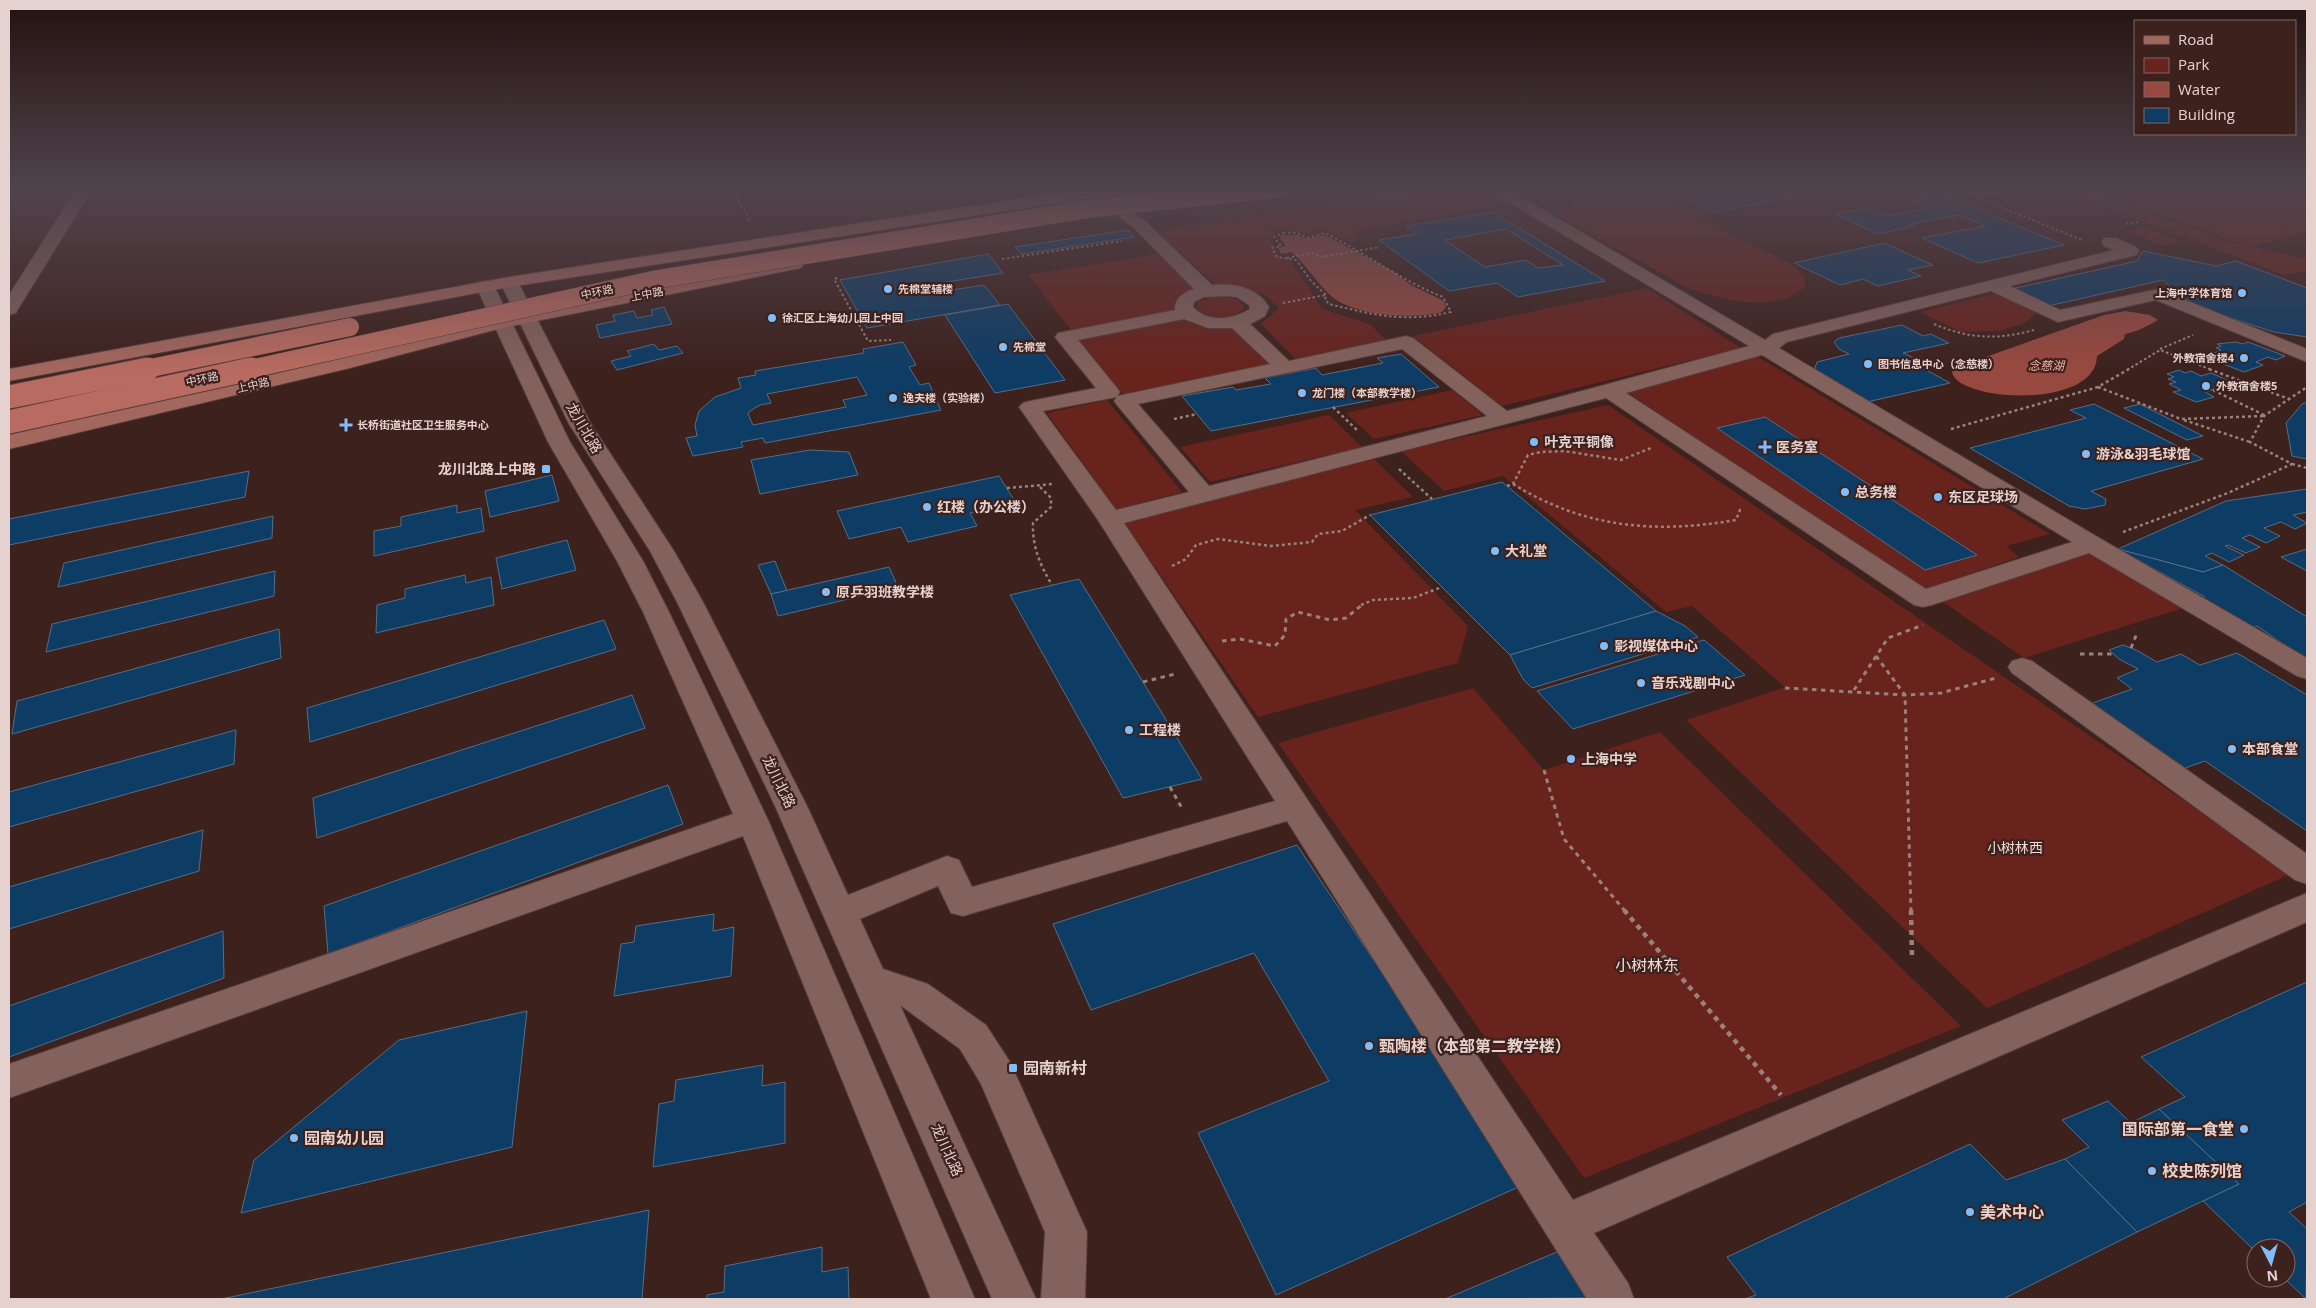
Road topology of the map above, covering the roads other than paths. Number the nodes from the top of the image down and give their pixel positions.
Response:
1 (47, 249) edge
2 (729, 249) edge
3 (758, 249) edge
4 (842, 249) edge
5 (866, 249) edge
6 (1165, 249) edge
7 (1597, 249) edge
8 (2111, 249) edge
9 (510, 282) junction
10 (1993, 285) junction
11 (485, 286) junction
12 (1207, 291) junction
13 (9, 309) edge
14 (1187, 313) junction
15 (513, 320) junction
16 (1237, 322) junction
17 (1765, 348) junction
18 (2307, 356) edge
19 (1285, 368) junction
20 (9, 375) edge
21 (1609, 391) junction
22 (9, 397) edge
23 (1502, 418) junction
24 (9, 422) edge
25 (9, 442) edge
26 (1204, 495) junction
27 (1110, 519) junction
28 (2092, 544) junction
29 (2022, 668) road end
30 (2307, 670) edge
31 (1295, 807) junction
32 (752, 820) junction
33 (2307, 871) edge
34 (2307, 907) edge
35 (839, 913) junction
36 (870, 980) junction
37 (9, 1081) edge
38 (1564, 1225) junction
39 (953, 1299) edge
40 (1014, 1299) edge
41 (1063, 1299) edge
42 (1612, 1299) edge

1 - 13 street
2 - 9 main road
3 - 22 highway, 中环路, bridge
4 - 24 highway, 中环路, bridge
5 - 15 main road, 上中路
6 - 12 street
7 - 17 street
8 - 10 street
9 - 11 main road
9 - 15 street, 龙川北路
10 - 17 street
10 - 18 street
11 - 15 street, 龙川北路
11 - 20 main road
12 - 14 street
12 - 16 street
14 - 16 street
14 - 27 street
15 - 25 main road, 上中路
15 - 32 street, 龙川北路
15 - 35 street, 龙川北路
16 - 19 street
17 - 21 street
17 - 28 street
19 - 23 street
19 - 26 street
21 - 23 street
21 - 28 street
23 - 26 street
26 - 27 street
27 - 31 street
28 - 30 street
29 - 33 street
31 - 35 street
31 - 38 street
32 - 37 street
32 - 39 street, 龙川北路
34 - 38 street
35 - 36 street, 龙川北路
36 - 40 street, 龙川北路
36 - 41 street
38 - 42 street

